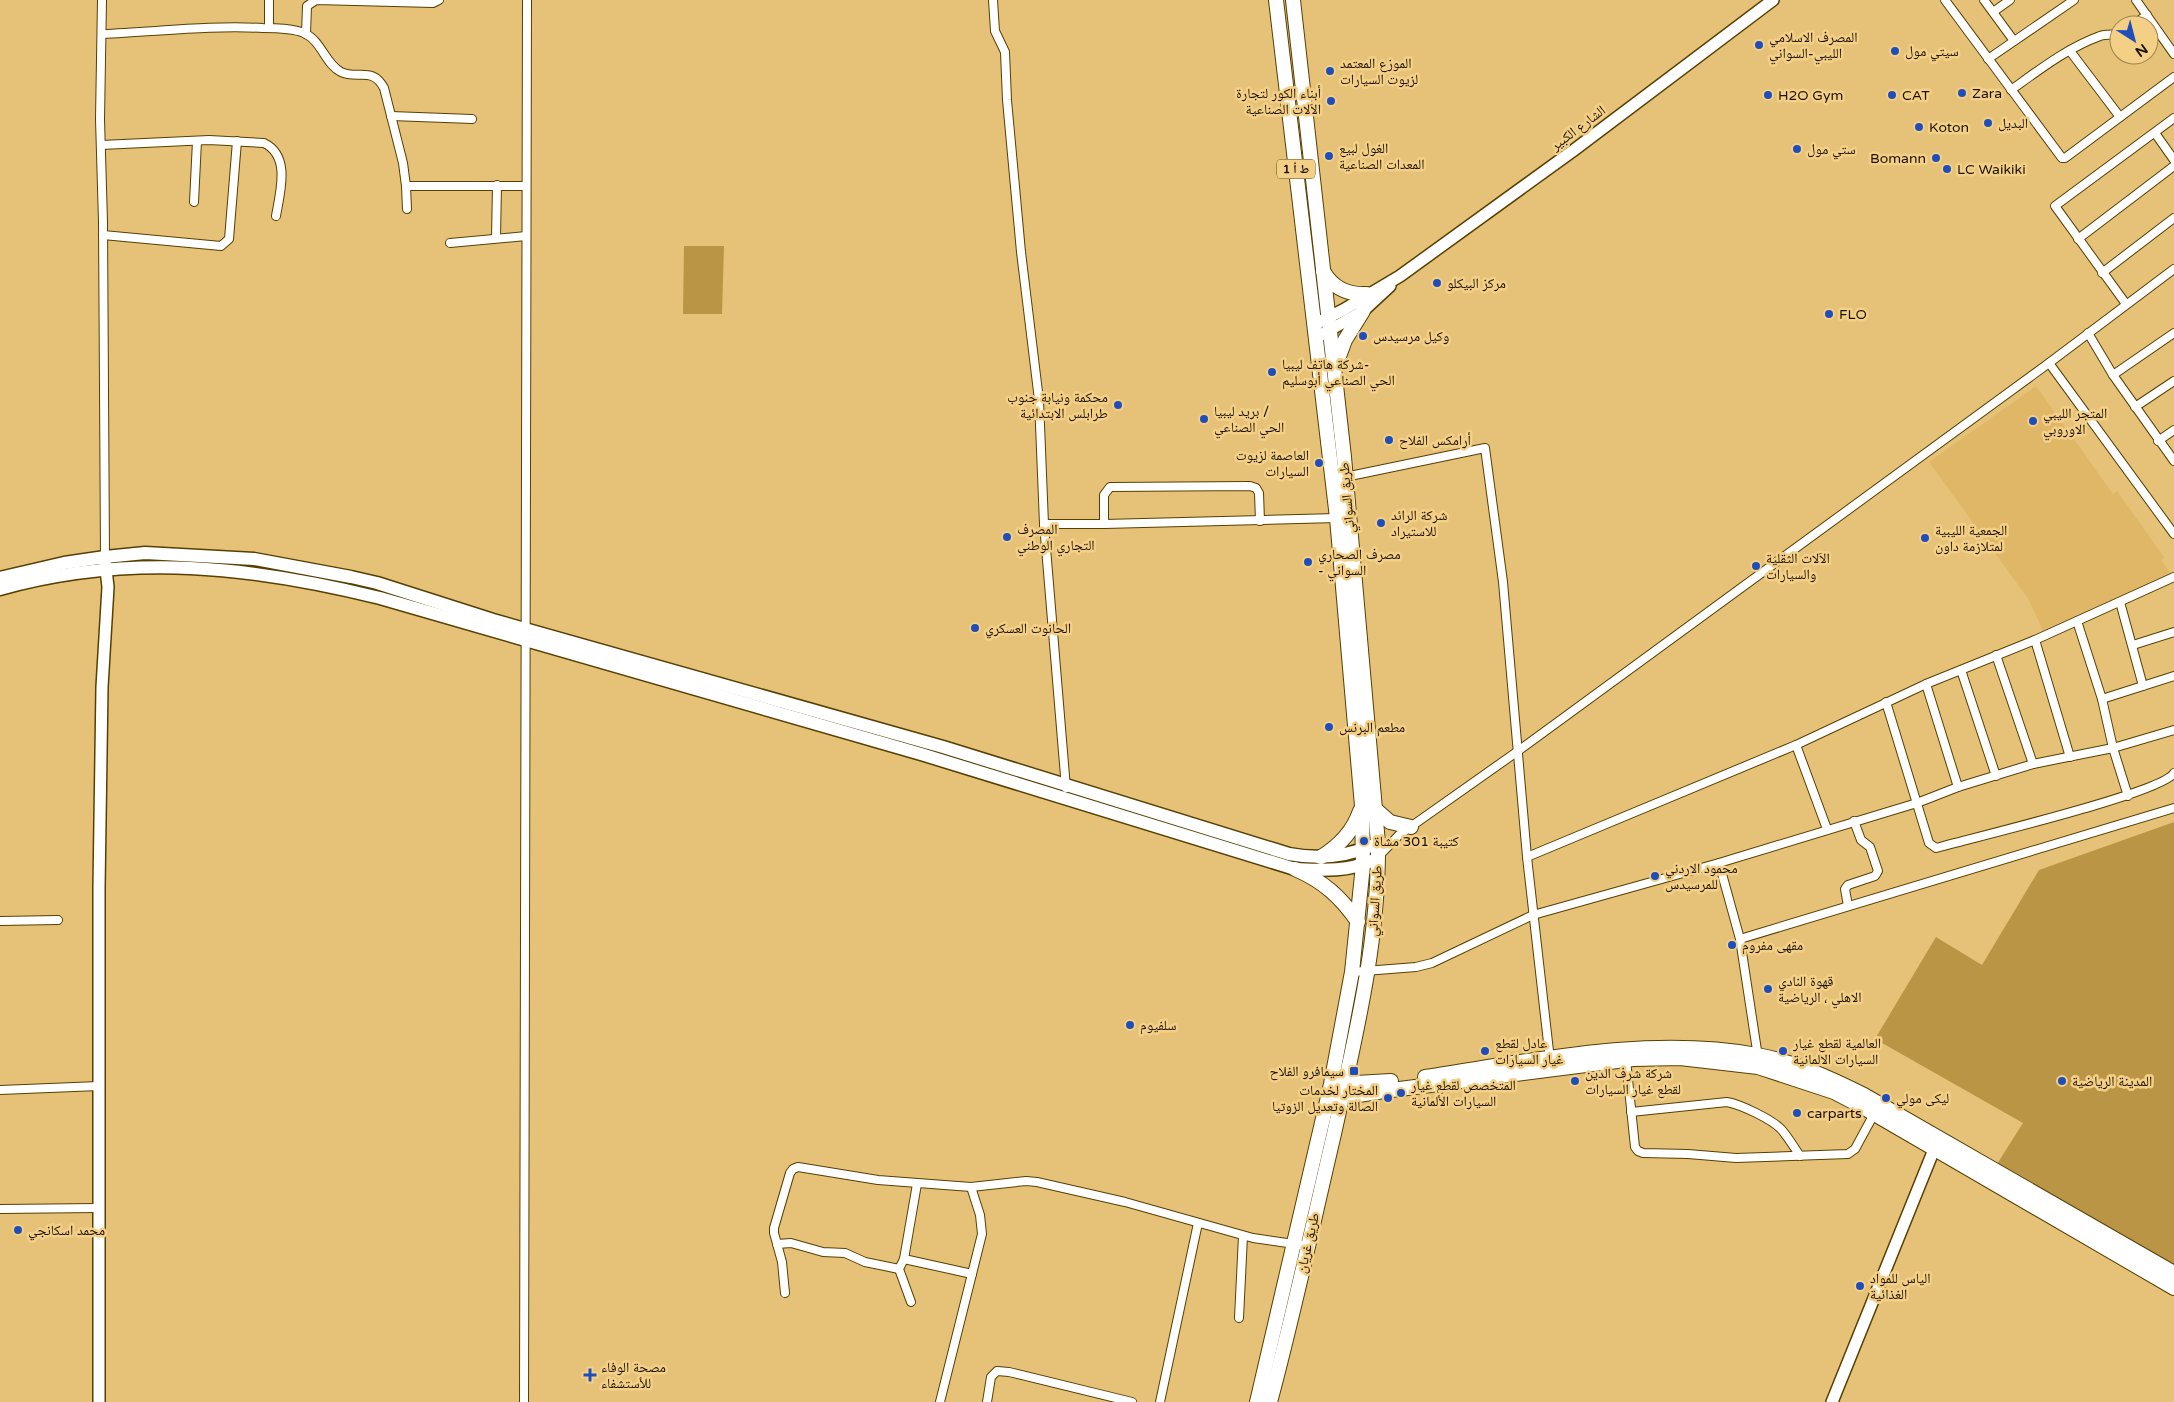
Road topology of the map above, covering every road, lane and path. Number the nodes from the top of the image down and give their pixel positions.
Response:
1 (102, 0) edge
2 (269, 0) edge
3 (439, 0) edge
4 (527, 0) edge
5 (993, 0) edge
6 (1276, 0) edge
7 (1293, 0) edge
8 (1773, 0) edge
9 (1945, 0) edge
10 (1984, 0) edge
11 (2010, 0) edge
12 (2074, 0) edge
13 (2136, 0) edge
14 (388, 1) edge
15 (1993, 12) junction
16 (2147, 15) edge
17 (269, 28) junction
18 (2159, 32) edge
19 (102, 34) junction
20 (306, 34) junction
21 (2109, 35) edge
22 (2014, 41) junction
23 (2070, 51) junction
24 (2174, 54) edge
25 (1988, 59) junction
26 (2174, 77) edge
27 (2011, 90) junction
28 (391, 116) junction
29 (2120, 117) junction
30 (2174, 118) edge
31 (472, 120) dead end
32 (2155, 133) junction
33 (197, 141) junction
34 (237, 141) junction
35 (101, 145) junction
36 (2174, 160) edge
37 (2174, 166) edge
38 (497, 185) junction
39 (406, 186) junction
40 (526, 186) junction
41 (194, 202) dead end
42 (407, 209) dead end
43 (276, 216) dead end
44 (2174, 218) edge
45 (103, 235) junction
46 (526, 236) junction
47 (496, 238) junction
48 (2078, 239) junction
49 (450, 243) dead end
50 (1322, 269) junction
51 (2174, 269) edge
52 (2102, 273) junction
53 (1400, 276) junction
54 (1367, 294) junction
55 (2126, 304) junction
56 (1362, 311) junction
57 (1330, 324) junction
58 (1315, 331) junction
59 (2088, 333) junction
60 (2174, 333) edge
61 (2049, 363) junction
62 (1334, 372) junction
63 (2113, 375) junction
64 (2174, 381) edge
65 (2135, 407) junction
66 (2174, 430) edge
67 (2158, 441) junction
68 (2174, 461) edge
69 (1345, 477) junction
70 (1337, 518) junction
71 (1260, 521) junction
72 (1044, 524) junction
73 (1104, 524) junction
74 (2174, 534) edge
75 (105, 556) junction
76 (106, 570) junction
77 (2174, 577) edge
78 (0, 578) edge
79 (0, 590) edge
80 (2120, 602) junction
81 (2077, 621) junction
82 (2174, 632) edge
83 (525, 635) junction
84 (2035, 640) junction
85 (2133, 644) junction
86 (1996, 655) junction
87 (1961, 670) junction
88 (2174, 676) edge
89 (1926, 684) junction
90 (2143, 686) junction
91 (2102, 699) junction
92 (1886, 702) junction
93 (2174, 730) edge
94 (1796, 745) junction
95 (2113, 748) junction
96 (1518, 751) junction
97 (2070, 757) junction
98 (2033, 764) junction
99 (2174, 773) edge
100 (1996, 776) junction
101 (1065, 784) junction
102 (1958, 788) junction
103 (2128, 796) junction
104 (1067, 799) junction
105 (1917, 803) junction
106 (1368, 807) junction
107 (2174, 808) edge
108 (1854, 820) junction
109 (1411, 827) junction
110 (1828, 829) junction
111 (1399, 835) junction
112 (1378, 843) junction
113 (1362, 850) junction
114 (1321, 857) junction
115 (1527, 857) junction
116 (1378, 858) junction
117 (1719, 863) junction
118 (1362, 865) junction
119 (1295, 869) junction
120 (1848, 906) junction
121 (1533, 915) junction
122 (58, 920) dead end
123 (0, 921) edge
124 (1358, 922) junction
125 (1740, 939) junction
126 (1352, 972) junction
127 (1369, 972) junction
128 (1626, 1060) junction
129 (1758, 1061) junction
130 (1550, 1064) junction
131 (1338, 1084) junction
132 (99, 1086) junction
133 (0, 1090) edge
134 (1335, 1099) junction
135 (1632, 1112) junction
136 (1874, 1114) junction
137 (1936, 1143) junction
138 (1800, 1156) junction
139 (917, 1184) junction
140 (971, 1187) junction
141 (100, 1208) junction
142 (0, 1209) edge
143 (1198, 1223) junction
144 (1243, 1236) junction
145 (777, 1244) junction
146 (1293, 1244) junction
147 (1308, 1246) junction
148 (904, 1259) junction
149 (899, 1269) junction
150 (2174, 1273) edge
151 (972, 1274) junction
152 (2174, 1288) edge
153 (785, 1293) dead end
154 (911, 1302) dead end
155 (1239, 1318) dead end
156 (99, 1402) edge
157 (524, 1402) edge
158 (940, 1402) edge
159 (986, 1402) edge
160 (1132, 1402) edge
161 (1160, 1402) edge
162 (1257, 1402) edge
163 (1270, 1402) edge
164 (1832, 1402) edge

1 - 19 street
2 - 17 street
3 - 14 street
4 - 40 street
5 - 72 street
6 - 58 highway, طريق السواني / ط أ 1
7 - 50 highway, طريق السواني / ط أ 1
8 - 53 street, الشارع الكبير
9 - 25 street
10 - 15 street
11 - 15 street
12 - 22 street
13 - 16 street
14 - 20 street
15 - 22 street
17 - 19 street
17 - 20 street
18 - 24 street
19 - 35 street
20 - 28 street
21 - 23 street
22 - 25 street
23 - 27 street
23 - 29 street
25 - 27 street
26 - 29 street
27 - 29 street
28 - 31 street
28 - 39 street
30 - 32 street
32 - 36 street
32 - 48 street
33 - 34 street
33 - 35 street
33 - 41 street
34 - 43 street
34 - 45 street
35 - 45 street
37 - 48 street
38 - 39 street
38 - 40 street
38 - 47 street
39 - 42 street
40 - 46 street
44 - 52 street
45 - 75 street
46 - 47 street
46 - 83 street
47 - 49 street
48 - 52 street
50 - 54 highway
50 - 57 highway, طريق السواني / ط أ 1
51 - 55 street
52 - 55 street
53 - 54 street, الشارع الكبير
53 - 56 street, الشارع الكبير
54 - 57 street, الشارع الكبير
55 - 59 street
56 - 57 street, الشارع الكبير
56 - 62 highway
57 - 58 street, الشارع الكبير
57 - 62 highway, طريق السواني / ط أ 1
58 - 70 highway, طريق السواني
59 - 61 street
59 - 63 street
60 - 63 street
61 - 74 street
61 - 96 street
62 - 69 highway, طريق السواني / ط أ 1
63 - 65 street
64 - 65 street
65 - 67 street
66 - 67 street
67 - 68 street
69 - 96 street
69 - 106 highway, طريق السواني / ط أ 1
70 - 71 street
70 - 106 highway, طريق السواني
71 - 73 street
71 - 73 street
72 - 73 street
72 - 101 street
75 - 76 street
75 - 78 main road
75 - 83 main road
76 - 79 main road
76 - 83 main road
76 - 132 street
77 - 80 street
80 - 81 street
80 - 85 street
81 - 84 street
81 - 91 street
82 - 85 street
83 - 101 main road
83 - 104 main road
83 - 157 street
84 - 86 street
84 - 97 street
85 - 90 street
86 - 87 street
86 - 98 street
87 - 89 street
87 - 100 street
88 - 90 street
89 - 92 street
89 - 102 street
90 - 91 street
91 - 95 street
92 - 94 street
92 - 105 street
93 - 95 street
94 - 110 street
94 - 115 street
95 - 97 street
95 - 103 street
96 - 109 street
96 - 115 street
97 - 98 street
98 - 100 street
99 - 103 street
100 - 102 street
101 - 104 street
101 - 114 main road
102 - 105 street
103 - 105 street
104 - 119 main road
105 - 108 street
106 - 109 highway
106 - 112 highway, طريق السواني / ط أ 1
106 - 113 highway, طريق السواني
106 - 114 highway
107 - 120 street
108 - 110 street
108 - 120 street
109 - 111 street
110 - 117 street
111 - 112 street
111 - 116 street
112 - 113 main road
112 - 116 highway, طريق السواني / ط أ 1
113 - 114 main road
113 - 118 highway, طريق السواني
115 - 121 street
116 - 118 main road
116 - 127 highway, طريق السواني / ط أ 1
117 - 121 street
117 - 125 street
118 - 119 main road
118 - 124 highway, طريق السواني
119 - 124 highway
120 - 125 street
121 - 127 street
121 - 130 street
122 - 123 street
124 - 126 highway, طريق السواني
125 - 129 street
126 - 127 street
126 - 131 highway, طريق السواني
127 - 131 highway, طريق السواني / ط أ 1
128 - 129 highway
128 - 130 highway
128 - 135 street
129 - 130 highway
129 - 136 highway
129 - 137 highway
130 - 131 highway
130 - 134 highway
131 - 134 highway, طريق غريان
132 - 133 street
132 - 141 street
134 - 146 highway, طريق غريان
134 - 147 highway, طريق غريان
135 - 138 street
135 - 138 street
136 - 137 highway
136 - 138 street
137 - 150 highway
137 - 152 highway
137 - 164 street
139 - 140 street
139 - 145 street
139 - 148 street
140 - 143 street
140 - 151 street
141 - 142 street
141 - 156 street
143 - 144 street
143 - 161 street
144 - 146 street
144 - 155 street
145 - 149 street
145 - 153 street
146 - 147 street
146 - 162 highway, طريق غريان
147 - 163 highway, طريق غريان
148 - 149 street
148 - 151 street
149 - 154 street
151 - 158 street
159 - 160 street

